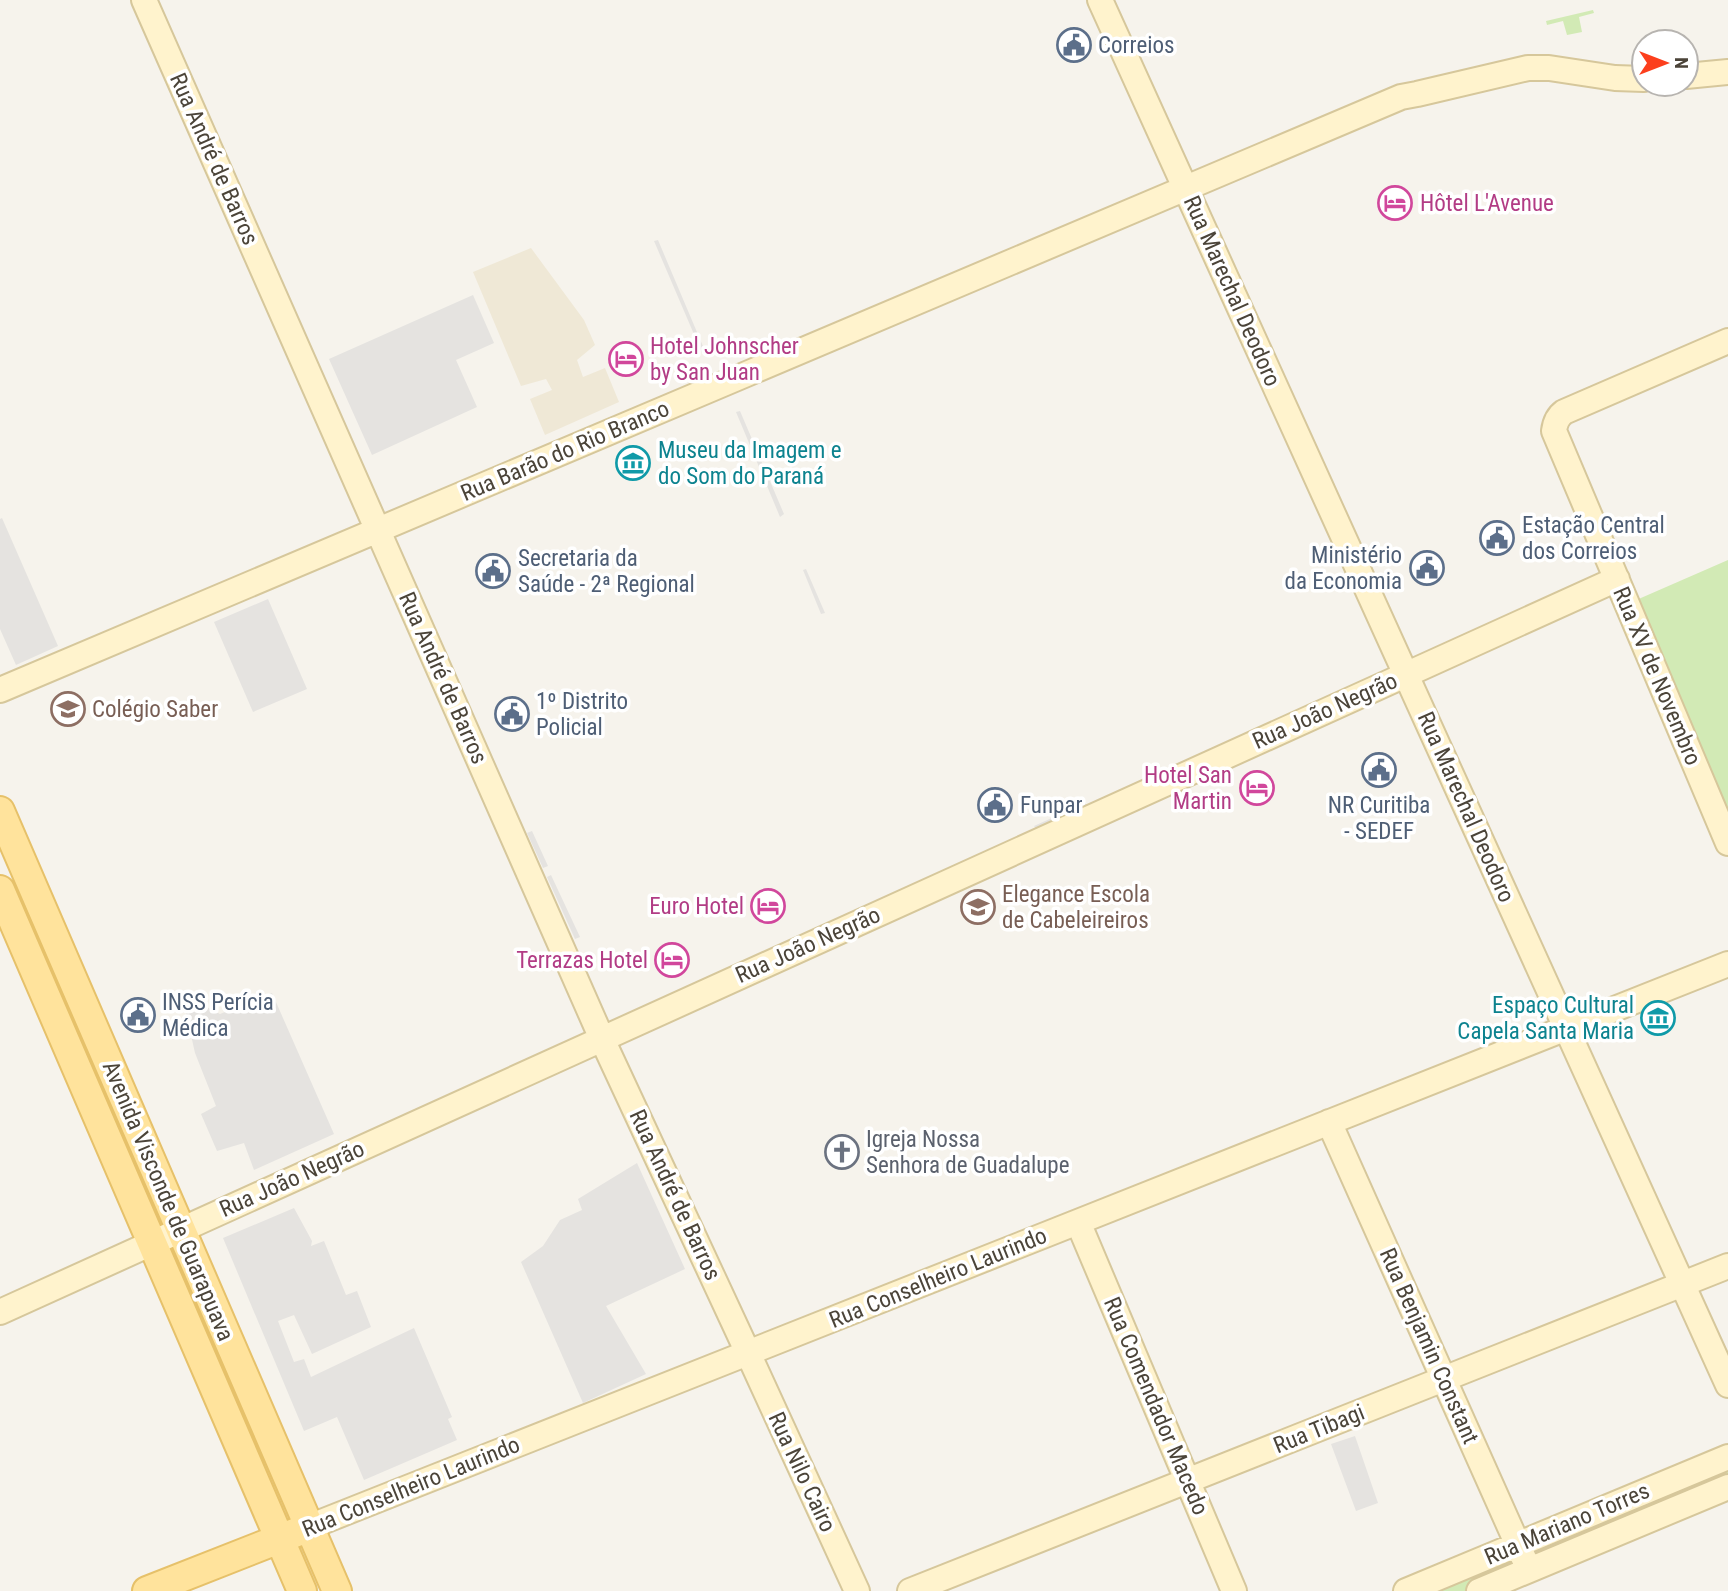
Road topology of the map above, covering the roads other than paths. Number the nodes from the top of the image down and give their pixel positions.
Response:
1 (144, 0) edge
2 (1100, 0) edge
3 (1728, 72) edge
4 (1700, 75) edge
5 (1630, 79) edge
6 (1185, 188) junction
7 (1728, 341) edge
8 (378, 530) junction
9 (1617, 579) junction
10 (1406, 675) junction
11 (0, 690) edge
12 (0, 811) edge
13 (1728, 843) edge
14 (11, 855) edge
15 (0, 890) edge
16 (1728, 964) edge
17 (1566, 1028) junction
18 (602, 1039) junction
19 (1329, 1122) junction
20 (1078, 1222) junction
21 (181, 1230) junction
22 (152, 1243) junction
23 (1728, 1266) edge
24 (1683, 1284) junction
25 (0, 1312) edge
26 (195, 1343) junction
27 (748, 1353) junction
28 (240, 1368) junction
29 (1444, 1379) junction
30 (1728, 1385) edge
31 (1728, 1457) edge
32 (1694, 1471) junction
33 (1188, 1481) junction
34 (1728, 1487) edge
35 (309, 1527) junction
36 (1631, 1528) junction
37 (280, 1538) junction
38 (1518, 1545) junction
39 (1529, 1570) junction
40 (147, 1591) edge
41 (302, 1591) edge
42 (337, 1591) edge
43 (857, 1591) edge
44 (910, 1591) edge
45 (1234, 1591) edge
46 (1406, 1591) edge
47 (1479, 1591) edge

1 - 8 main road, Rua André de Barros
2 - 6 main road, Rua Marechal Deodoro
3 - 4 main road
5 - 6 main road, Rua Barão do Rio Branco
6 - 8 main road, Rua Barão do Rio Branco
6 - 10 main road, Rua Marechal Deodoro
7 - 9 main road, Rua XV de Novembro
8 - 11 main road, Rua Barão do Rio Branco
8 - 18 main road, Rua André de Barros
9 - 10 main road, Rua João Negrão
9 - 13 main road, Rua XV de Novembro
10 - 17 main road, Rua Marechal Deodoro
10 - 18 main road, Rua João Negrão
12 - 14 main road, Avenida Visconde de Guarapuava
14 - 21 main road, Avenida Visconde de Guarapuava
15 - 22 main road, Avenida Visconde de Guarapuava
16 - 17 main road, Rua Conselheiro Laurindo
17 - 19 main road, Rua Conselheiro Laurindo
17 - 24 main road, Rua Marechal Deodoro
18 - 21 main road, Rua João Negrão
18 - 27 main road, Rua André de Barros
19 - 20 main road, Rua Conselheiro Laurindo
19 - 29 main road, Rua Benjamin Constant
20 - 27 main road, Rua Conselheiro Laurindo
20 - 33 main road, Rua Comendador Macedo
21 - 22 main road, Rua João Negrão
21 - 28 main road, Avenida Visconde de Guarapuava
22 - 25 main road, Rua João Negrão
22 - 26 main road, Avenida Visconde de Guarapuava
23 - 24 main road, Rua Tibagi
24 - 29 main road, Rua Tibagi
24 - 30 main road, Rua Marechal Deodoro
26 - 28 main road
26 - 37 main road, Avenida Visconde de Guarapuava
27 - 35 main road, Rua Conselheiro Laurindo
27 - 43 main road, Rua Nilo Cairo
28 - 35 main road, Avenida Visconde de Guarapuava
29 - 33 main road, Rua Tibagi
29 - 38 main road, Rua Benjamin Constant
31 - 32 main road, Rua Mariano Torres
32 - 36 main road
32 - 38 main road, Rua Mariano Torres
33 - 44 main road, Rua Tibagi
33 - 45 main road, Rua Comendador Macedo
34 - 36 main road, Rua Mariano Torres
35 - 37 main road, Rua Conselheiro Laurindo
35 - 42 main road, Avenida Visconde de Guarapuava
36 - 39 main road, Rua Mariano Torres
37 - 40 main road, Rua Conselheiro Laurindo
37 - 41 main road, Avenida Visconde de Guarapuava
38 - 39 main road, Rua Benjamin Constant
38 - 46 main road, Rua Mariano Torres
39 - 47 main road, Rua Mariano Torres

